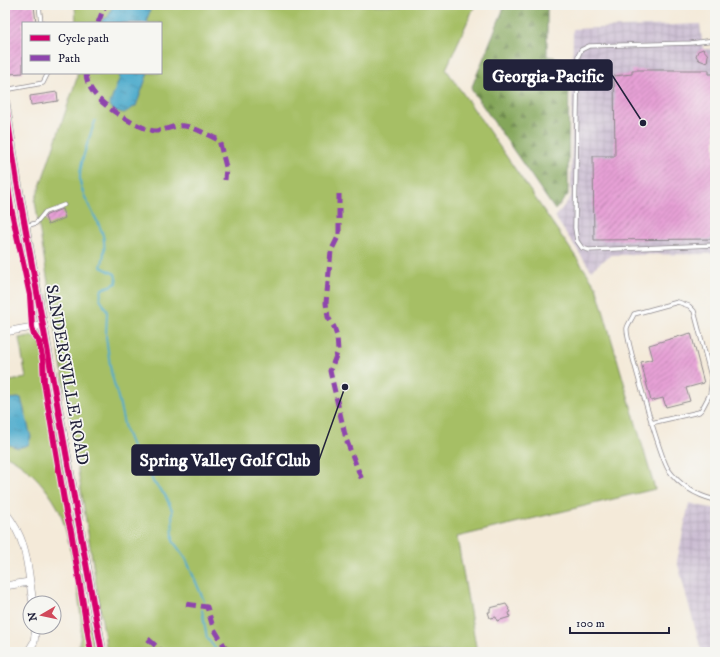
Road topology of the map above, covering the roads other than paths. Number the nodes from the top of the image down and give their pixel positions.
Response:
1 (39, 5) edge
2 (41, 22) edge
3 (715, 40) edge
4 (48, 74) edge
5 (5, 90) edge
6 (5, 102) edge
7 (64, 205) dead end
8 (26, 227) junction
9 (715, 245) edge
10 (44, 326) junction
11 (5, 332) edge
12 (652, 424) junction
13 (715, 500) edge
14 (5, 512) edge
15 (30, 582) junction
16 (5, 586) edge
17 (32, 595) edge
18 (35, 635) edge
19 (28, 652) edge
20 (102, 652) edge

1 - 2 lane
3 - 9 lane
4 - 5 lane
6 - 8 street, SANDERSVILLE ROAD
7 - 8 lane
8 - 10 street, SANDERSVILLE ROAD
10 - 11 street
10 - 20 street, SANDERSVILLE ROAD
12 - 12 lane
12 - 13 lane
14 - 15 street
15 - 16 street
15 - 17 street
18 - 19 street

